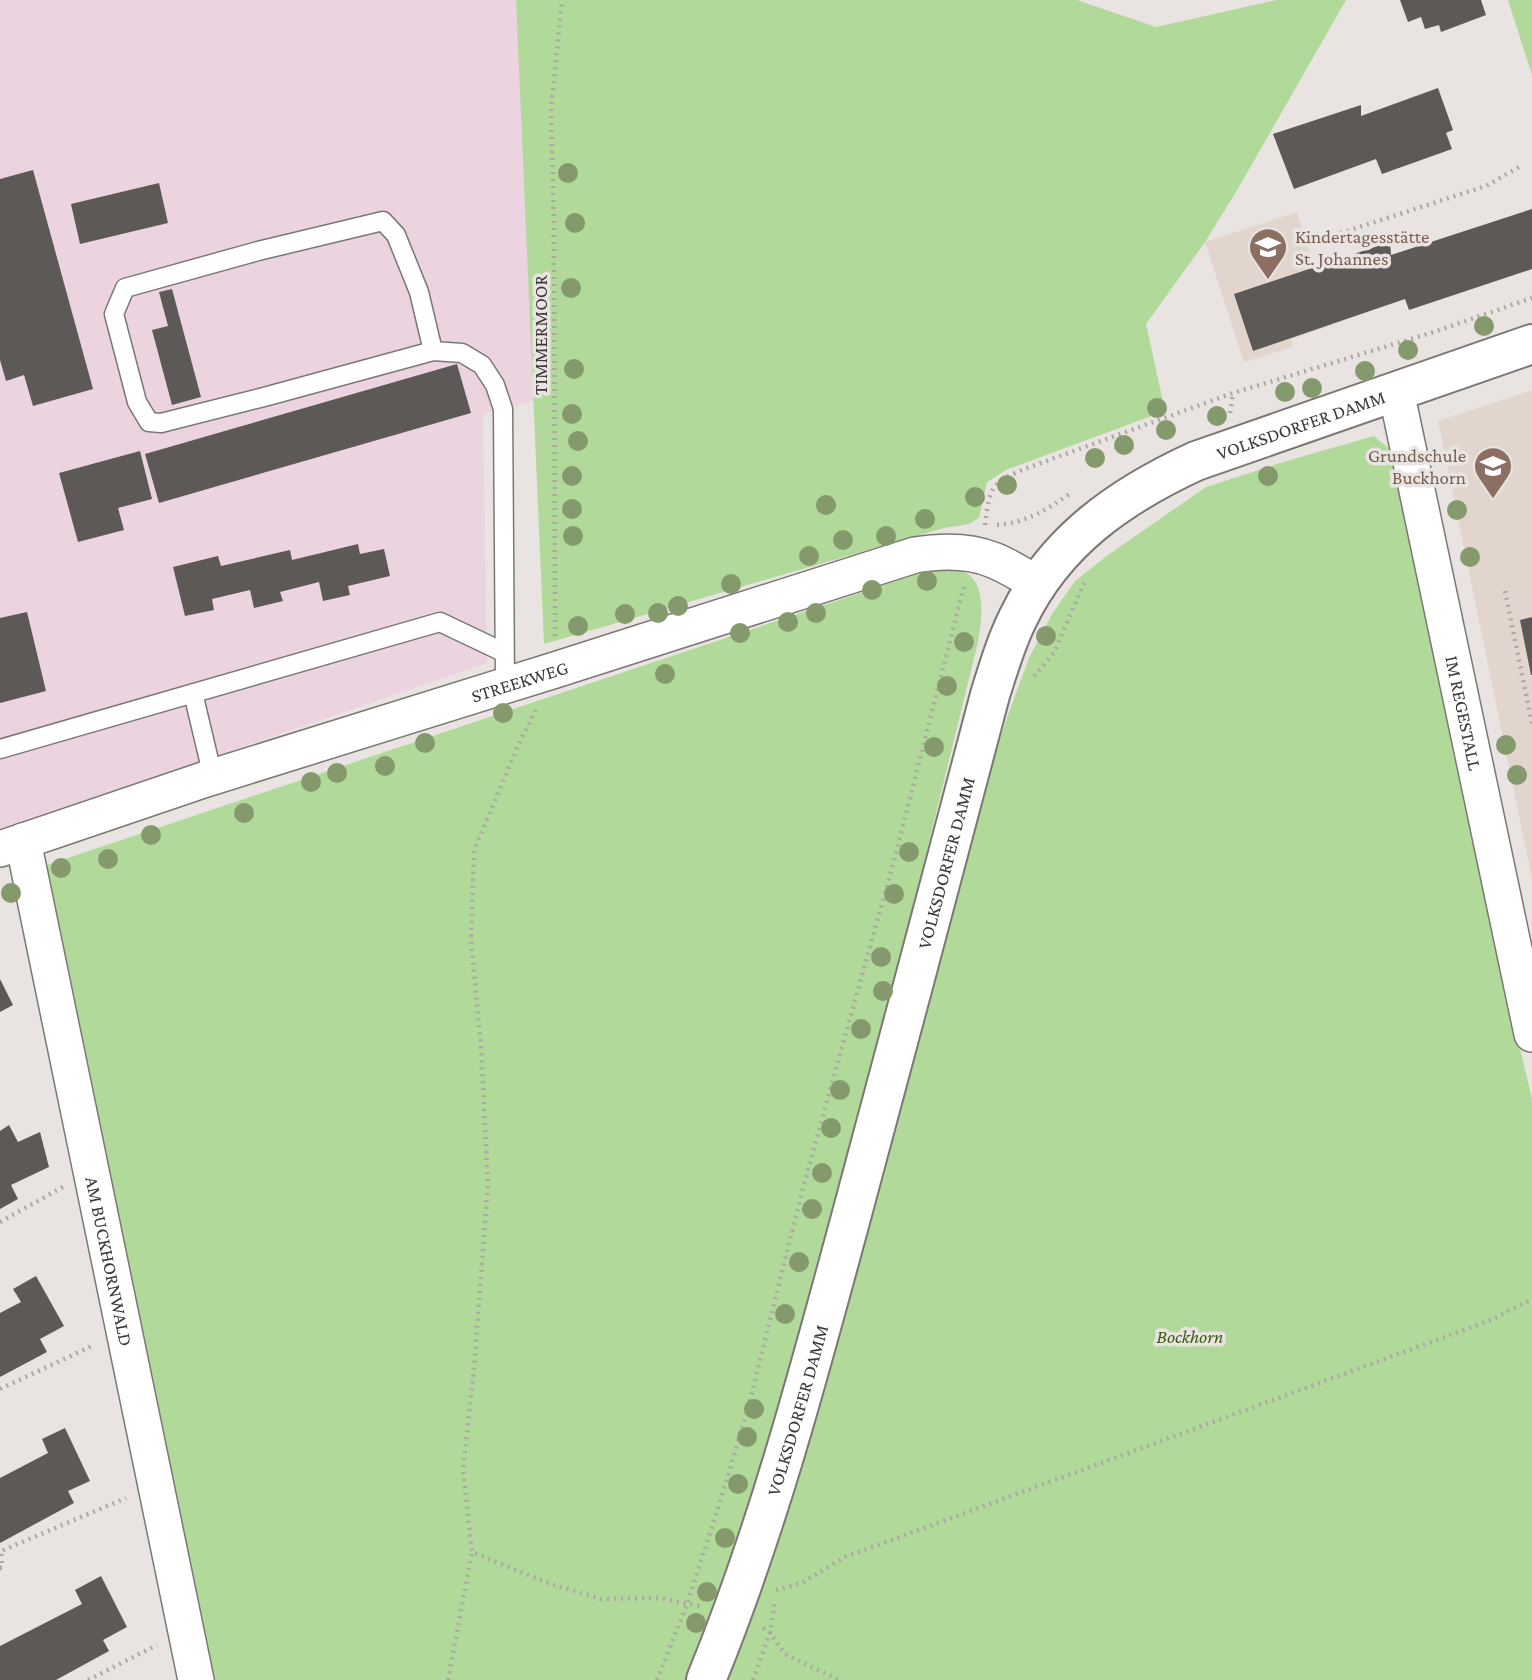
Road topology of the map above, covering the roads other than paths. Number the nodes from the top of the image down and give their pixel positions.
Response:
1 (1532, 344) edge
2 (433, 351) junction
3 (1396, 391) junction
4 (1038, 584) junction
5 (504, 668) junction
6 (193, 693) junction
7 (0, 750) edge
8 (213, 776) junction
9 (11, 845) edge
10 (1532, 1034) edge
11 (195, 1680) edge
12 (706, 1680) edge

1 - 3 main road, VOLKSDORFER DAMM
2 - 2 lane
2 - 5 lane
3 - 4 main road, VOLKSDORFER DAMM
3 - 10 street, IM REGESTALL
4 - 5 street, STREEKWEG
4 - 12 main road, VOLKSDORFER DAMM
5 - 6 lane
5 - 8 street, STREEKWEG
6 - 7 lane
6 - 8 lane
8 - 9 street, STREEKWEG
9 - 11 street, AM BUCKHORNWALD

